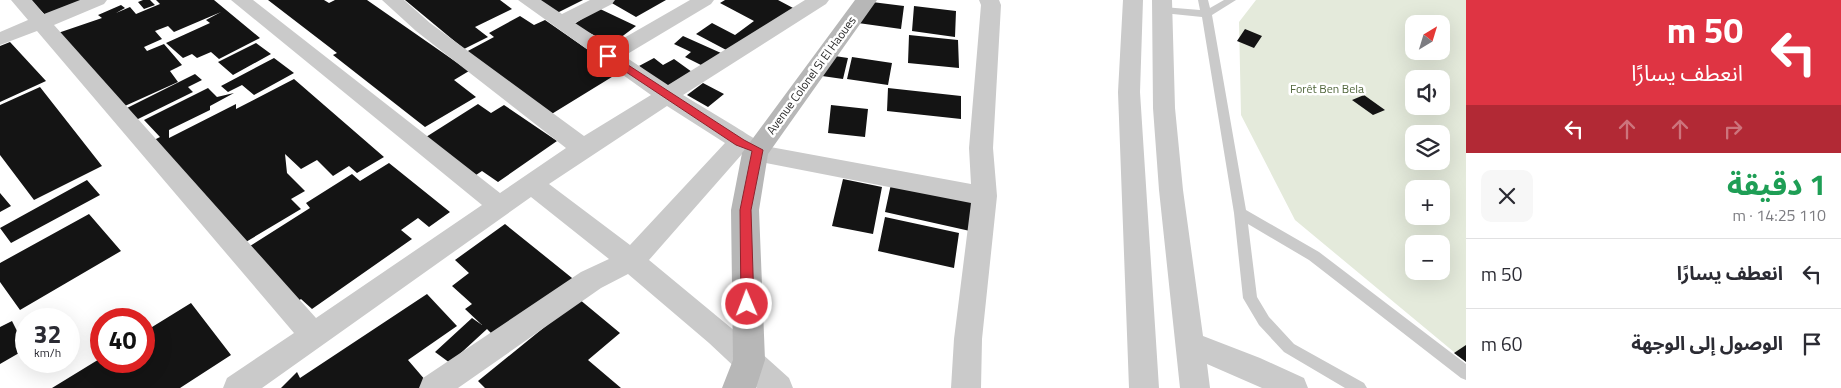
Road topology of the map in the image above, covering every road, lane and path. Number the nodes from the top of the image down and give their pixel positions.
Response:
1 (21, 0) edge
2 (97, 0) edge
3 (242, 0) edge
4 (392, 0) edge
5 (528, 0) edge
6 (605, 0) edge
7 (704, 0) edge
8 (818, 0) edge
9 (866, 0) edge
10 (989, 0) edge
11 (1133, 0) edge
12 (1203, 0) edge
13 (1231, 0) edge
14 (1163, 5) edge
15 (1207, 14) junction
16 (561, 22) junction
17 (41, 23) junction
18 (0, 39) edge
19 (608, 56) junction
20 (667, 95) junction
21 (583, 148) junction
22 (751, 148) junction
23 (532, 184) junction
24 (984, 196) junction
25 (500, 206) junction
26 (1240, 213) junction
27 (632, 260) junction
28 (314, 336) junction
29 (1190, 344) junction
30 (749, 360) junction
31 (1466, 374) edge
32 (238, 388) edge
33 (434, 388) edge
34 (739, 388) edge
35 (778, 388) edge
36 (966, 388) edge
37 (1144, 388) edge
38 (1195, 388) edge
39 (1293, 388) edge
40 (1359, 388) edge

1 - 17 street
2 - 17 street
3 - 25 street
4 - 21 street
5 - 16 street
6 - 16 street
7 - 19 street
8 - 20 street
9 - 22 street, Avenue Colonel Si El Haoues
10 - 24 street
11 - 37 street
12 - 15 lane
13 - 15 lane
14 - 15 lane
14 - 29 street
15 - 26 lane
16 - 19 street
17 - 18 street
17 - 28 street
19 - 20 street
20 - 21 street
20 - 22 street
21 - 23 street
22 - 24 street
22 - 27 street
22 - 30 street, Avenue Colonel Si El Haoues
23 - 25 street
23 - 27 street
24 - 36 street
25 - 28 street
26 - 31 lane
26 - 40 lane
27 - 30 street
27 - 33 street
28 - 32 street
29 - 38 street
29 - 39 street
30 - 34 street, Avenue Colonel Si El Haoues
30 - 35 street

